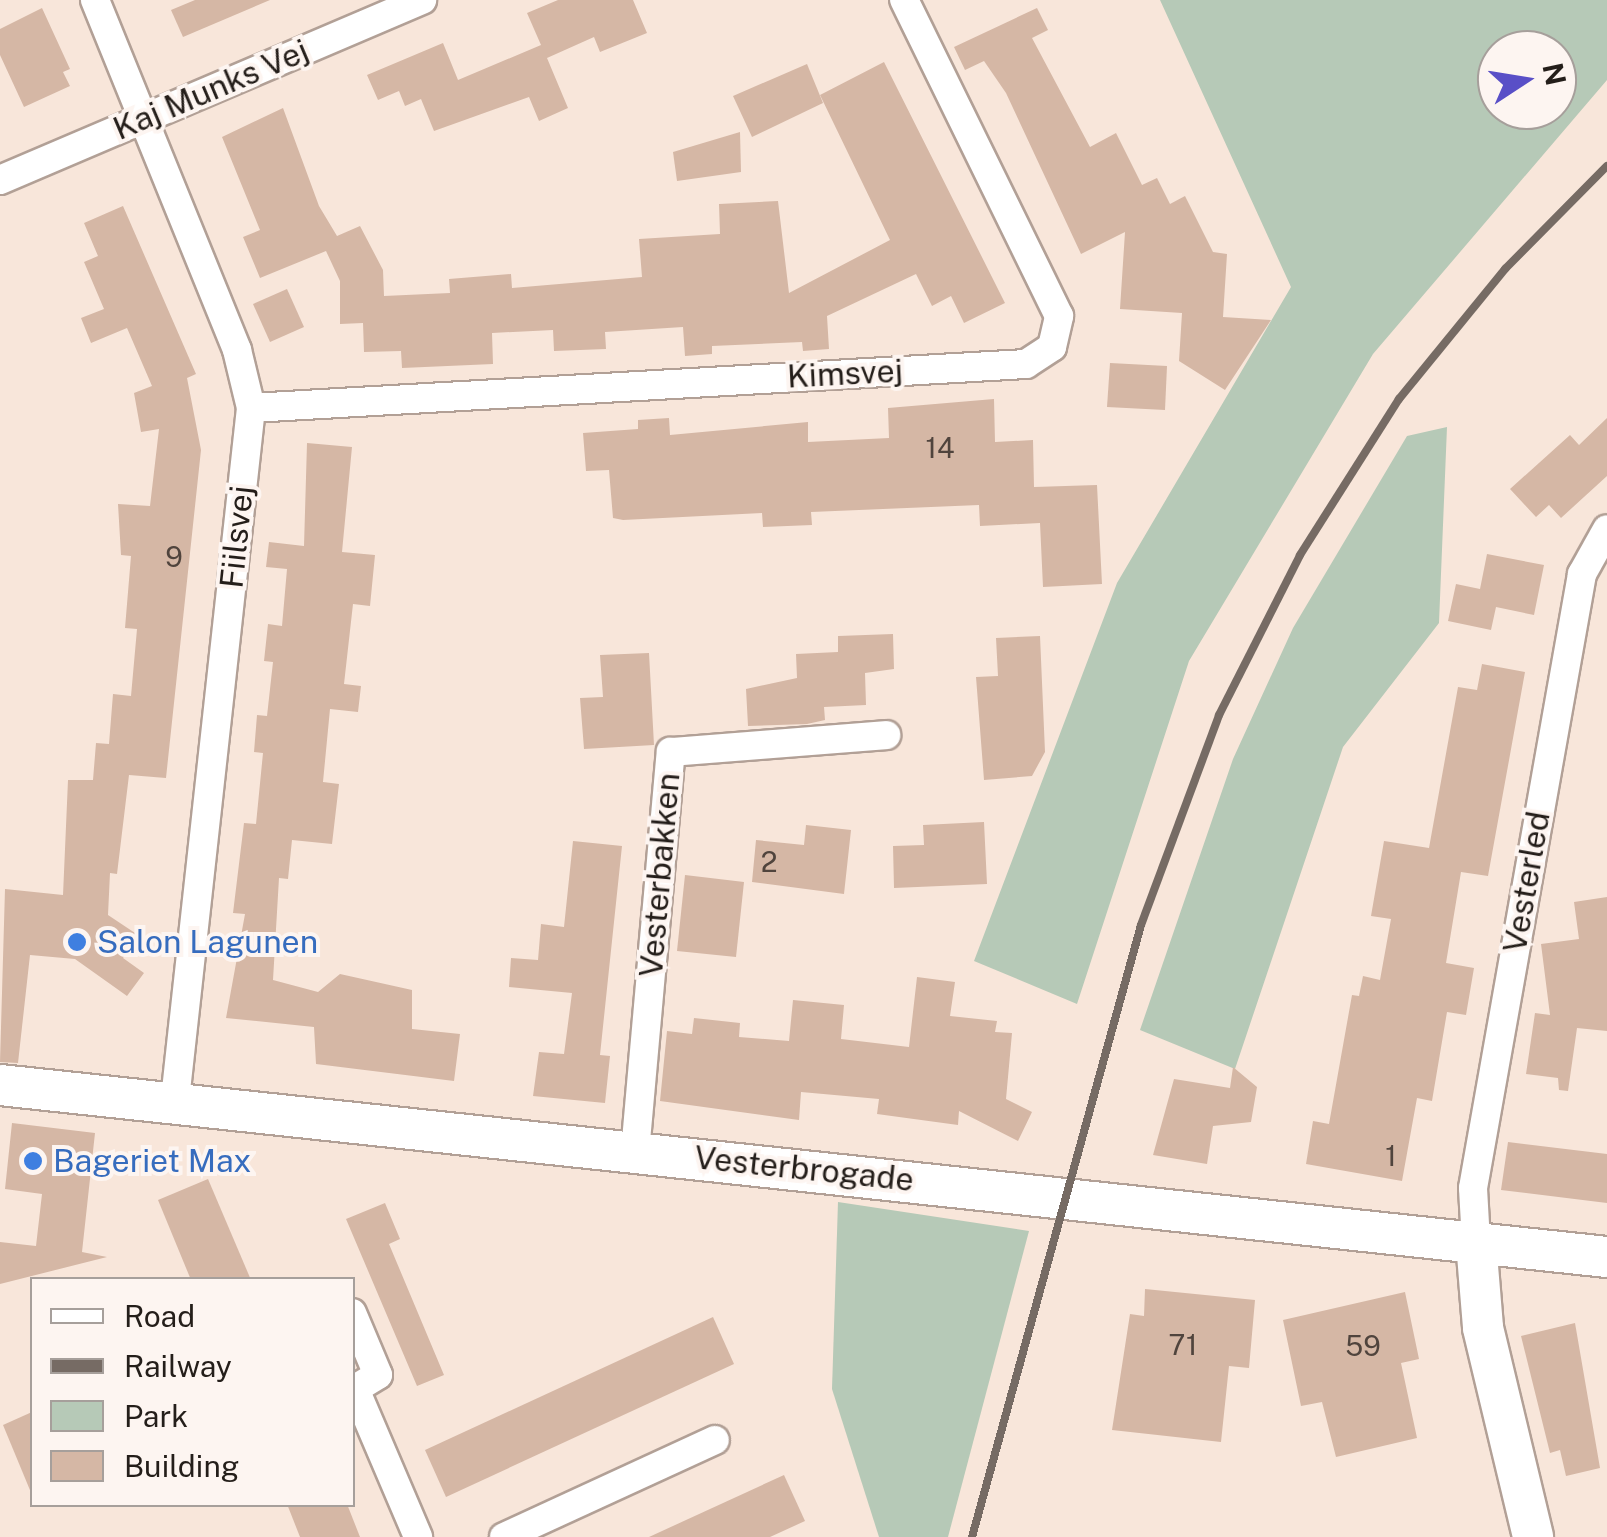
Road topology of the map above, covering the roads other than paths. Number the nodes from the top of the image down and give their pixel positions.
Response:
1 (95, 0) edge
2 (422, 0) edge
3 (904, 0) edge
4 (142, 120) junction
5 (0, 180) edge
6 (251, 408) junction
7 (1607, 529) edge
8 (886, 735) dead end
9 (0, 1085) edge
10 (174, 1100) junction
11 (635, 1152) junction
12 (1476, 1242) junction
13 (1607, 1257) edge
14 (355, 1320) edge
15 (355, 1388) edge
16 (355, 1391) edge
17 (715, 1440) dead end
18 (418, 1537) edge
19 (504, 1537) edge
20 (1533, 1537) edge

1 - 4 street, Fiilsvej
2 - 4 street, Kaj Munks Vej
3 - 6 street, Kimsvej
4 - 5 street, Kaj Munks Vej
4 - 6 street, Fiilsvej
6 - 10 street, Fiilsvej
7 - 12 street, Vesterled
8 - 11 street, Vesterbakken
9 - 10 street, Vesterbrogade
10 - 11 street, Vesterbrogade
11 - 12 street, Vesterbrogade
12 - 13 street, Vesterbrogade
12 - 20 street
14 - 15 street
16 - 18 street
17 - 19 street

